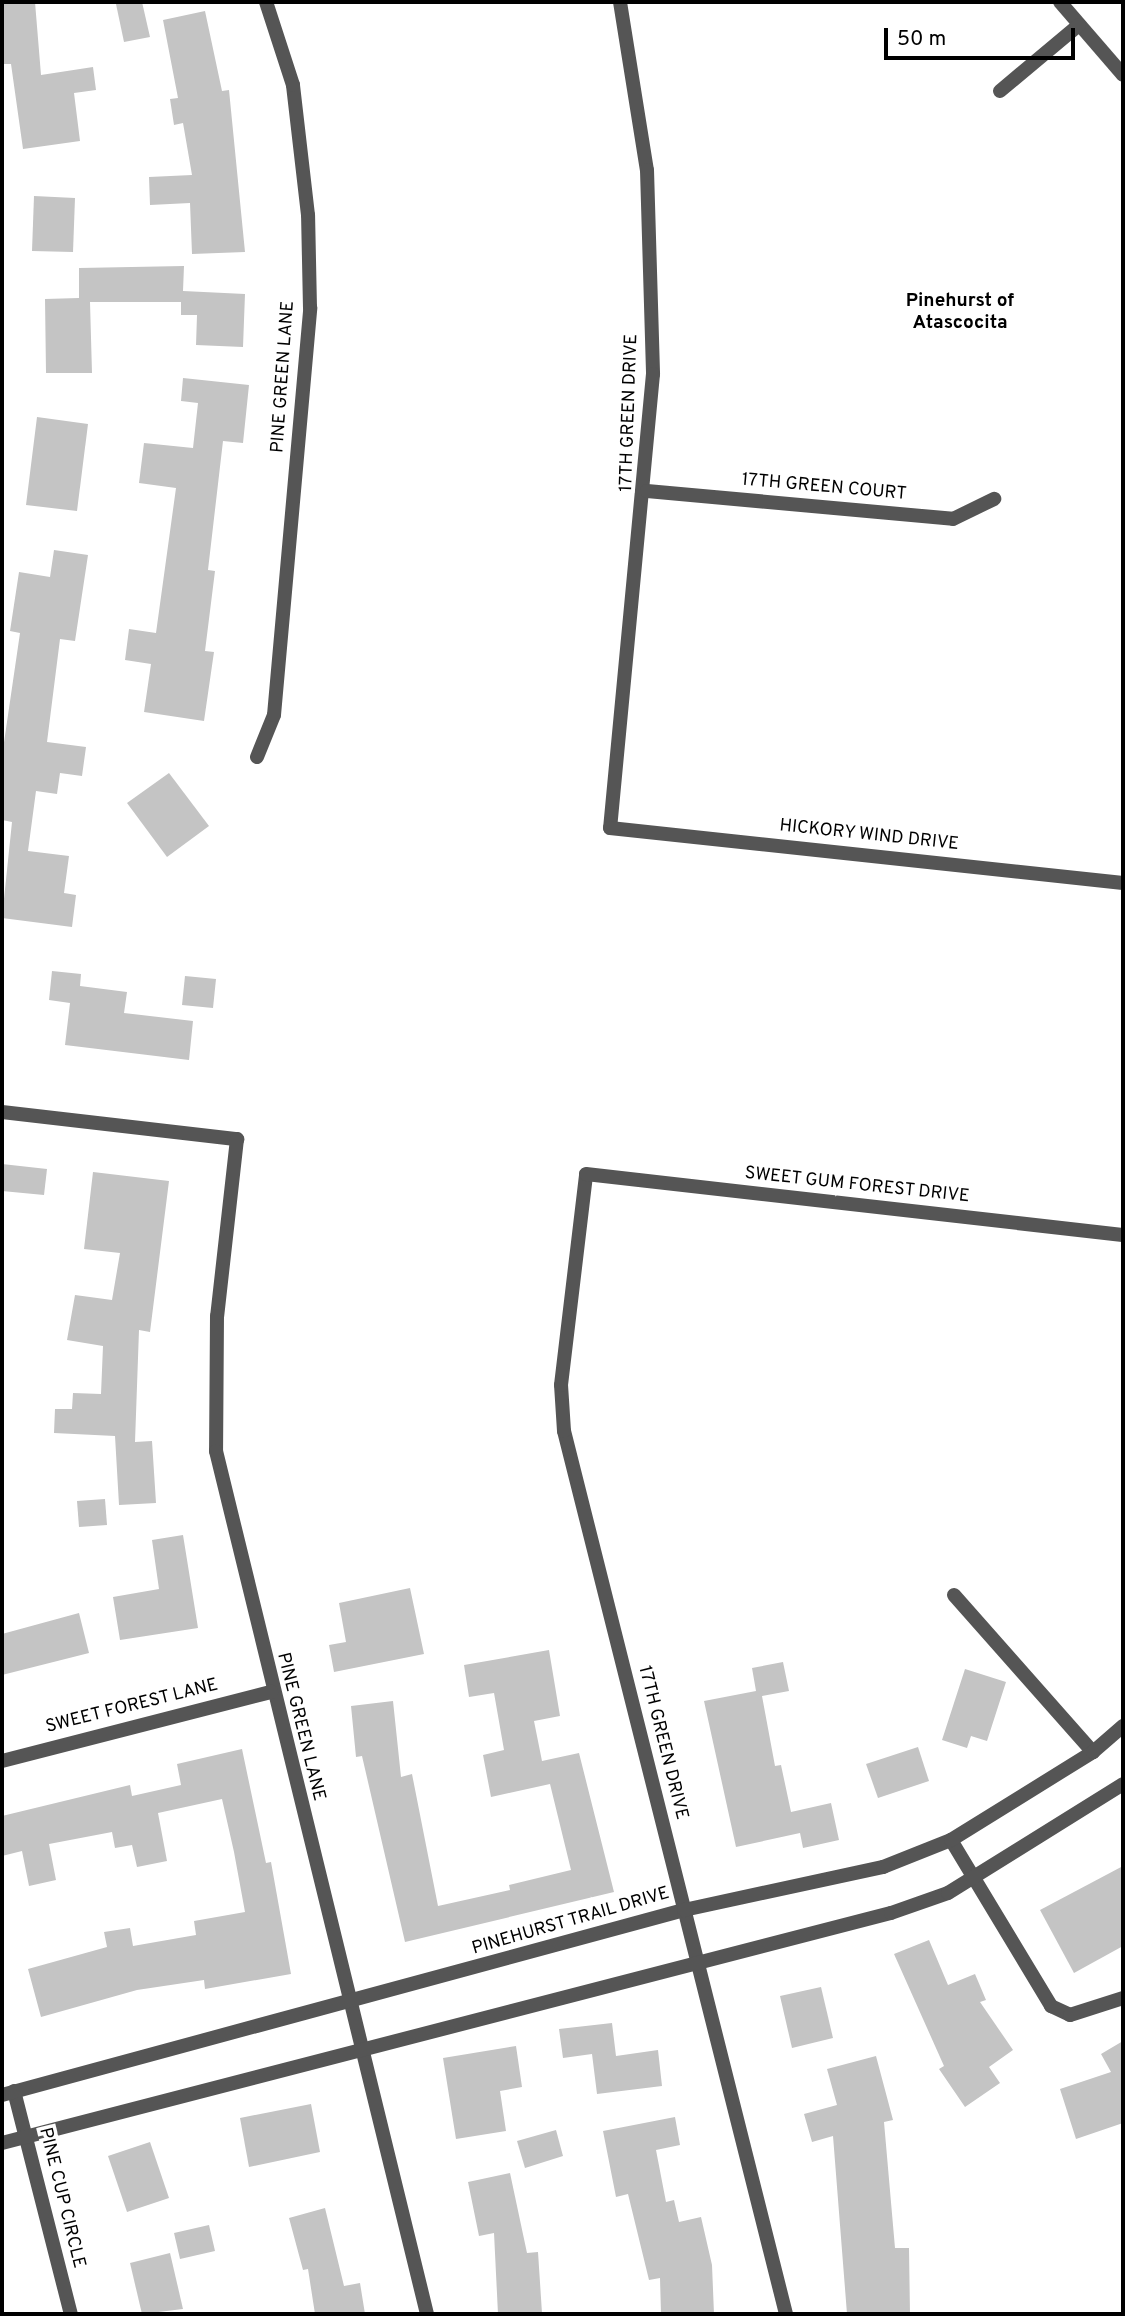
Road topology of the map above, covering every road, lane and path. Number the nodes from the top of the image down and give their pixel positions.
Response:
1 (266, 2) edge
2 (620, 2) edge
3 (1060, 2) edge
4 (1079, 25) junction
5 (1123, 75) edge
6 (1000, 91) dead end
7 (647, 491) junction
8 (994, 499) dead end
9 (257, 757) dead end
10 (610, 828) joint
11 (1123, 883) edge
12 (2, 1112) edge
13 (586, 1174) joint
14 (1123, 1235) edge
15 (954, 1595) dead end
16 (271, 1692) junction
17 (1123, 1726) edge
18 (1093, 1752) junction
19 (2, 1761) edge
20 (1123, 1784) edge
21 (951, 1840) junction
22 (975, 1877) junction
23 (684, 1910) junction
24 (699, 1964) junction
25 (1123, 1998) edge
26 (349, 2005) junction
27 (362, 2050) junction
28 (8, 2093) edge
29 (26, 2137) junction
30 (2, 2143) edge
31 (71, 2314) edge
32 (427, 2314) edge
33 (786, 2314) edge

1 - 9 street, PINE GREEN LANE
2 - 7 street, 17TH GREEN DRIVE
3 - 4 street
4 - 5 street
4 - 6 street
7 - 8 street, 17TH GREEN COURT
7 - 10 street, 17TH GREEN DRIVE
10 - 11 street, HICKORY WIND DRIVE
12 - 16 street, PINE GREEN LANE
13 - 14 street, SWEET GUM FOREST DRIVE
13 - 23 street, 17TH GREEN DRIVE
15 - 18 street
16 - 19 street, SWEET FOREST LANE
16 - 26 street, PINE GREEN LANE
17 - 18 street, PINEHURST TRAIL DRIVE
18 - 21 street, PINEHURST TRAIL DRIVE
20 - 22 street
21 - 22 street
21 - 23 street, PINEHURST TRAIL DRIVE
22 - 24 street
22 - 25 street
23 - 24 street, 17TH GREEN DRIVE
23 - 26 street, PINEHURST TRAIL DRIVE
24 - 27 street
24 - 33 street, 17TH GREEN DRIVE
26 - 27 street, PINE GREEN LANE
26 - 28 street, PINEHURST TRAIL DRIVE
27 - 29 street
27 - 32 street, PINE GREEN LANE
28 - 29 street, PINE CUP CIRCLE
29 - 30 street
29 - 31 street, PINE CUP CIRCLE

